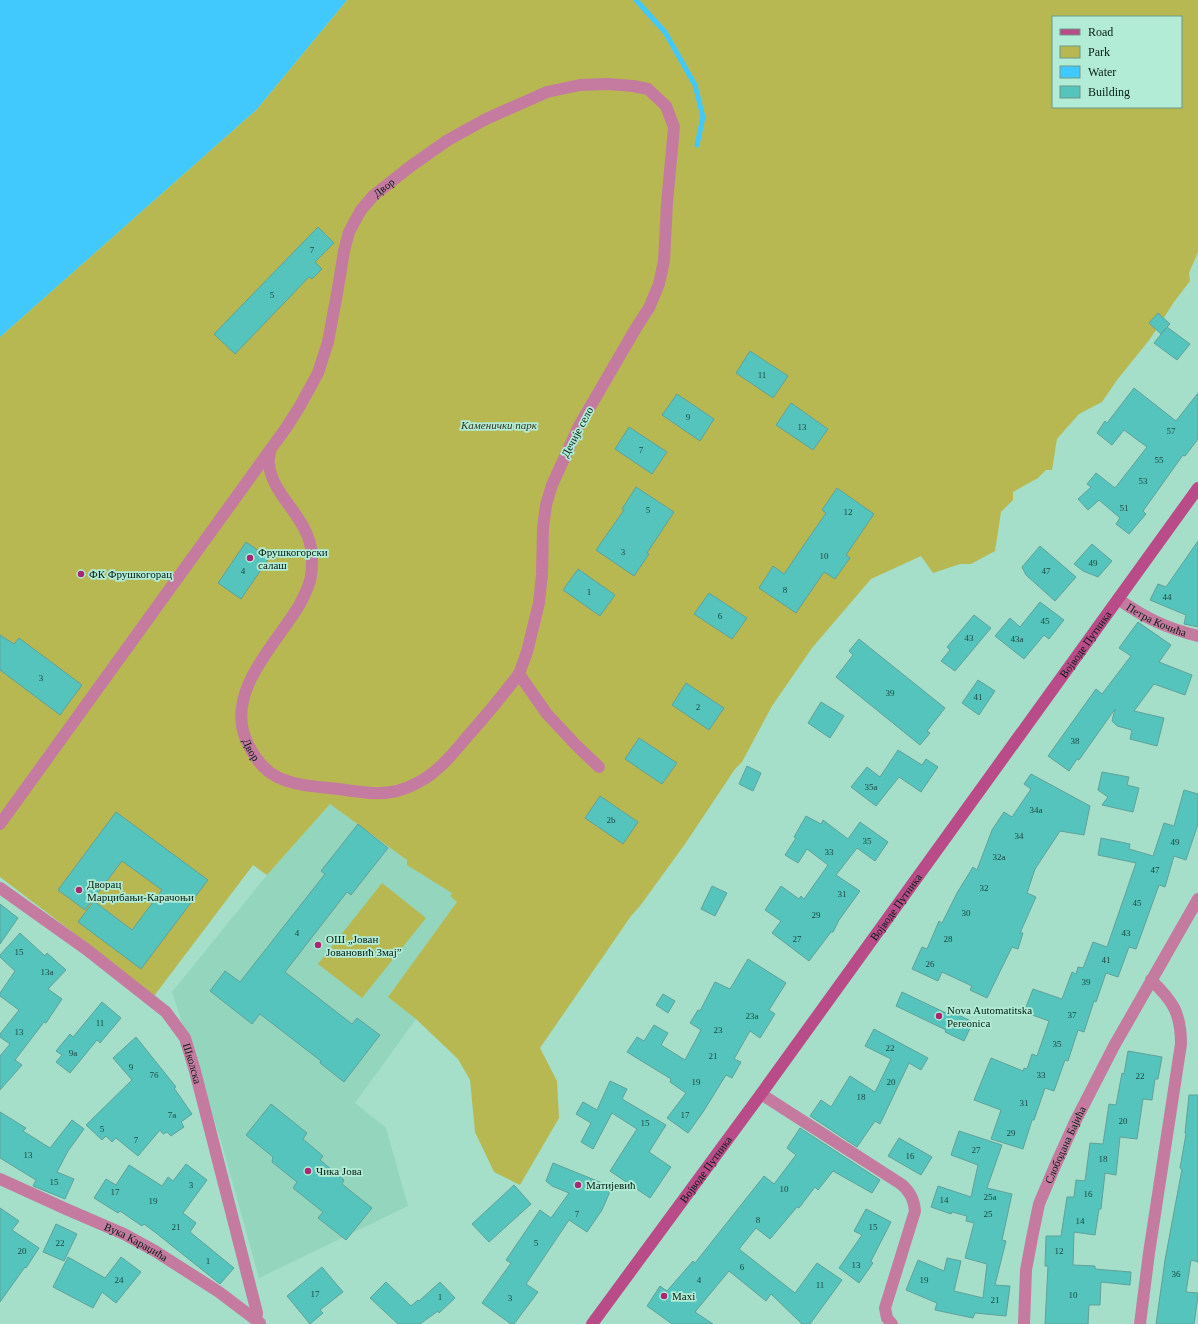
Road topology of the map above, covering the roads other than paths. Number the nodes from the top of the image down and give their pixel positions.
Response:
1 (648, 89) joint
2 (270, 450) junction
3 (1198, 488) edge
4 (1118, 599) junction
5 (1198, 636) edge
6 (518, 674) junction
7 (599, 767) dead end
8 (0, 824) edge
9 (0, 888) edge
10 (1198, 899) edge
11 (1151, 980) junction
12 (761, 1094) junction
13 (0, 1179) edge
14 (258, 1322) edge
15 (592, 1324) edge
16 (892, 1324) edge
17 (1024, 1324) edge
18 (1140, 1324) edge

1 - 2 street, Двор
1 - 6 street, Дечије село
2 - 6 street, Двор
2 - 8 street, Двор
3 - 4 main road, Војводе Путника
4 - 5 street, Петра Кочића
4 - 12 main road, Војводе Путника
6 - 7 street
9 - 14 street, Школска
10 - 11 street, Слободана Бајића
11 - 17 street, Слободана Бајића
11 - 18 street
12 - 15 main road, Војводе Путника
12 - 16 street
13 - 14 street, Вука Караџића

